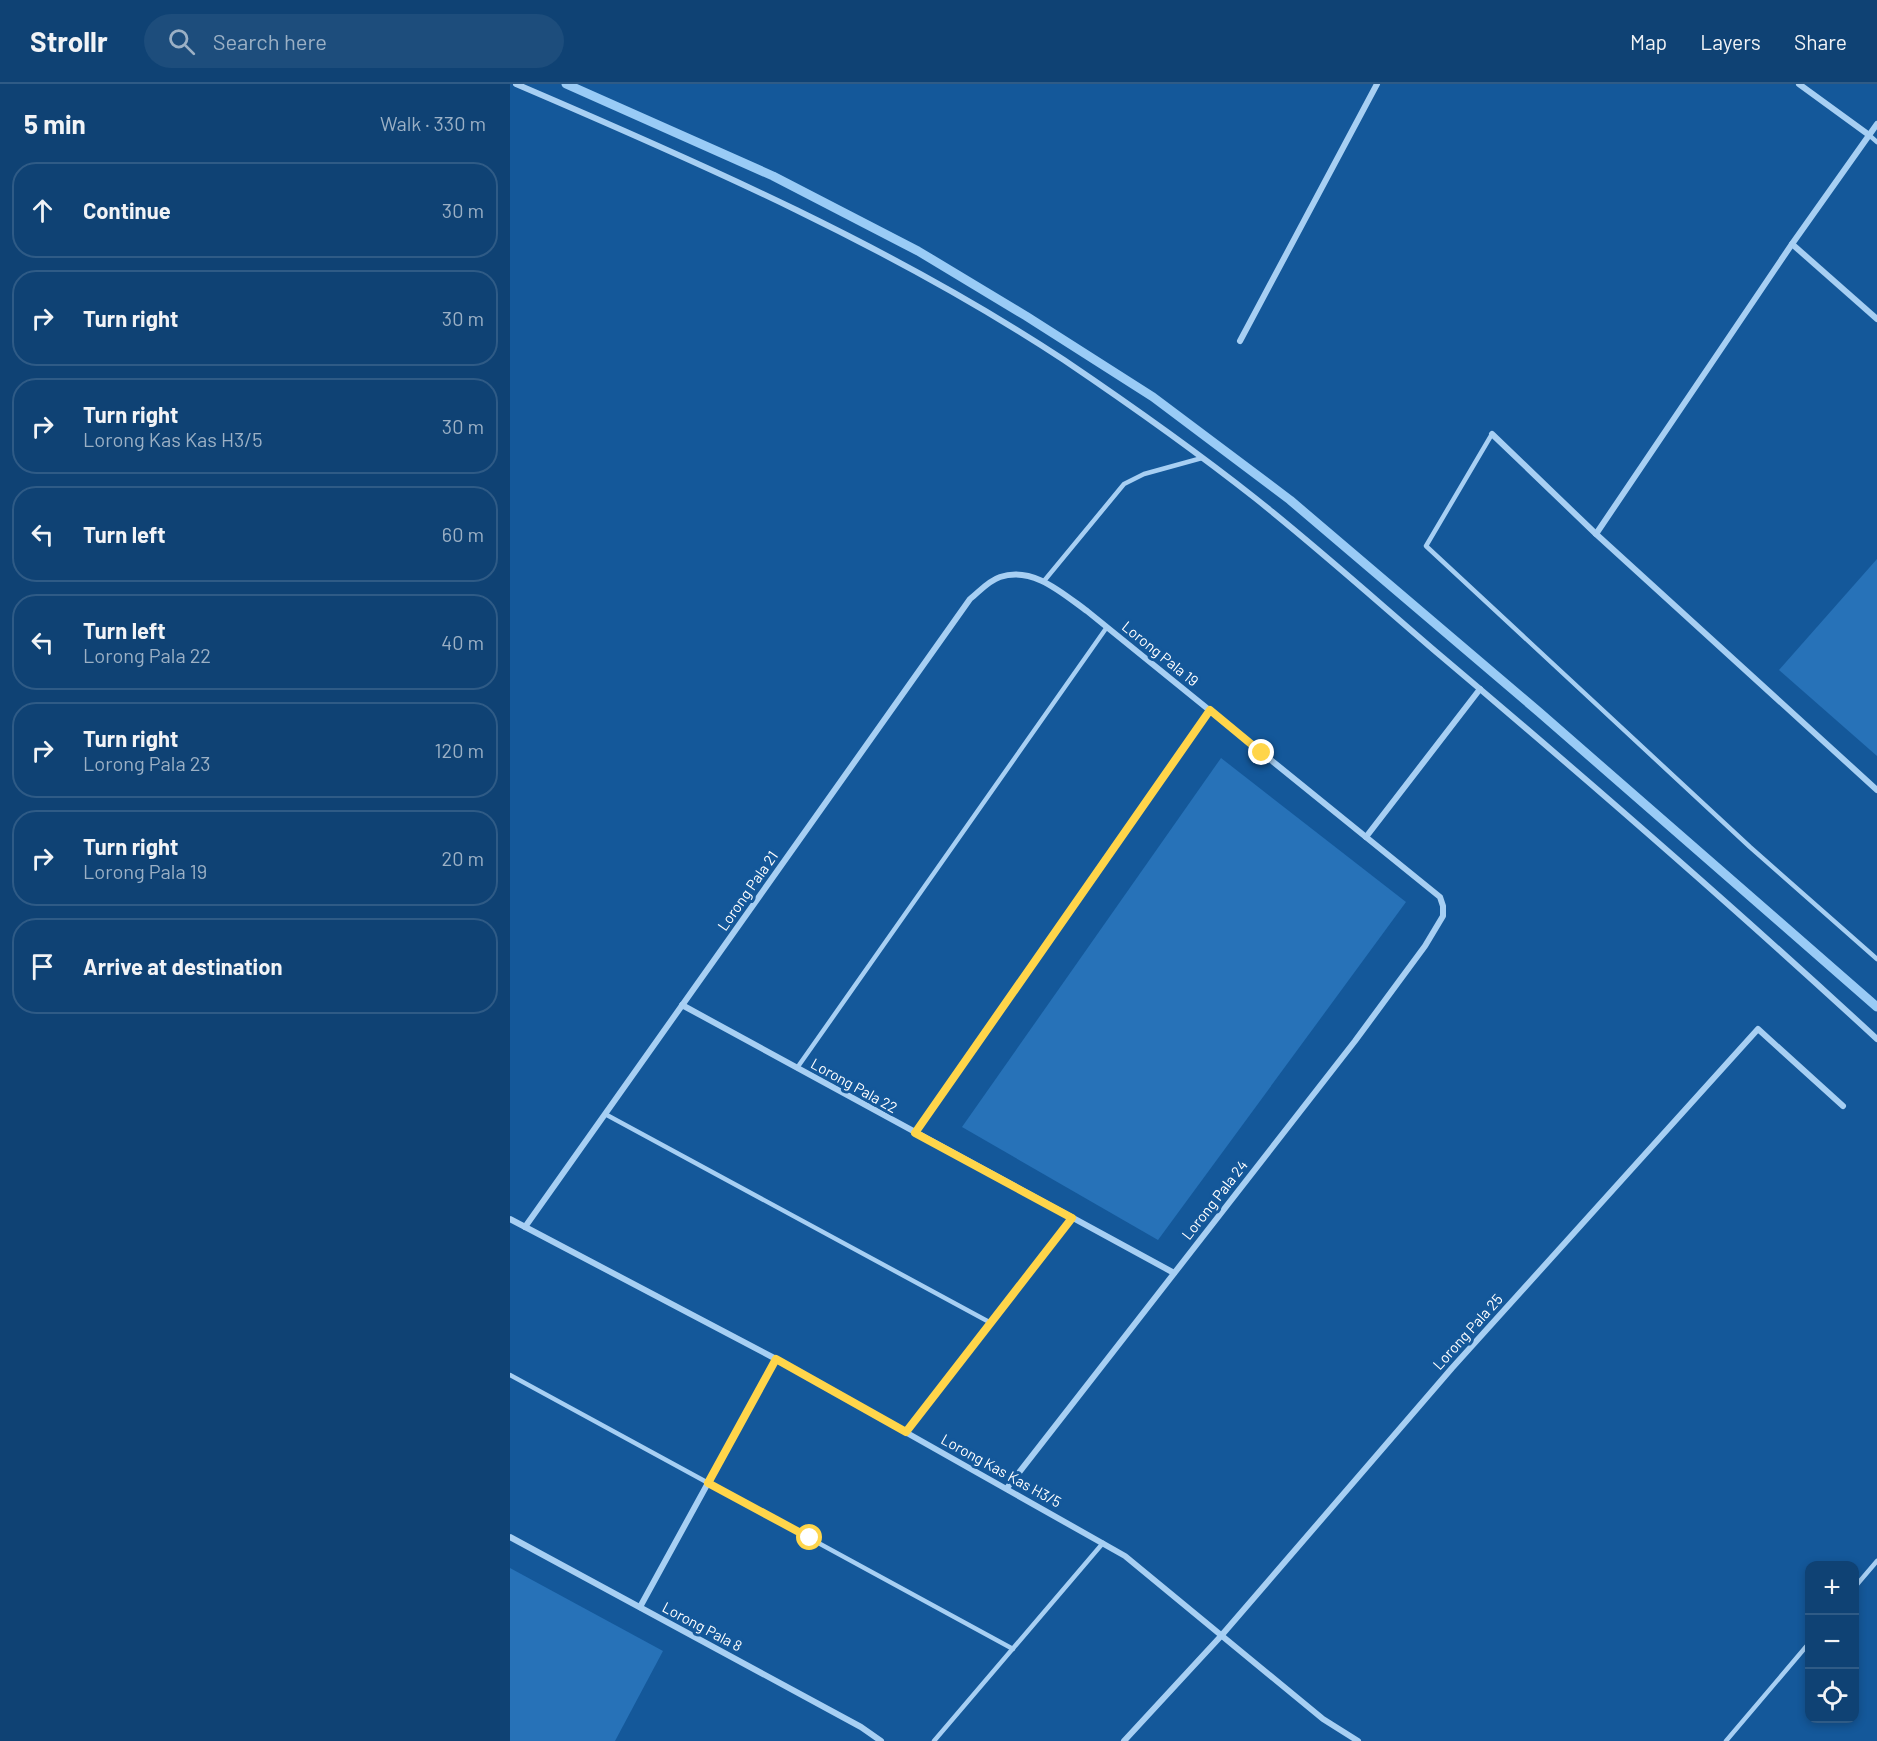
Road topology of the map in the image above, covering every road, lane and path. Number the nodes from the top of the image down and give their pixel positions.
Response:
1 (516, 84) edge
2 (1377, 84) edge
3 (1799, 84) edge
4 (1877, 124) edge
5 (1869, 135) junction
6 (1877, 142) edge
7 (1792, 244) junction
8 (1877, 319) edge
9 (1240, 341) dead end
10 (1492, 434) joint
11 (1202, 458) junction
12 (1596, 534) junction
13 (999, 577) joint
14 (1044, 581) junction
15 (1107, 627) junction
16 (1480, 689) junction
17 (1210, 710) junction
18 (1877, 790) edge
19 (1366, 837) junction
20 (1439, 924) joint
21 (1877, 959) edge
22 (682, 1005) junction
23 (1877, 1039) edge
24 (797, 1068) junction
25 (1843, 1106) dead end
26 (605, 1114) junction
27 (915, 1133) junction
28 (1072, 1218) junction
29 (510, 1219) edge
30 (525, 1227) junction
31 (1174, 1273) junction
32 (991, 1323) junction
33 (776, 1359) junction
34 (510, 1375) edge
35 (906, 1432) junction
36 (708, 1483) junction
37 (1007, 1488) junction
38 (510, 1537) edge
39 (1103, 1543) junction
40 (1877, 1561) edge
41 (1859, 1582) edge
42 (640, 1607) junction
43 (1221, 1636) junction
44 (1805, 1647) edge
45 (1013, 1649) junction
46 (881, 1741) edge
47 (934, 1741) edge
48 (1124, 1741) edge
49 (1358, 1741) edge
50 (1726, 1741) edge

1 - 11 street
2 - 9 street
3 - 5 street
4 - 5 street
5 - 6 lane
5 - 7 street
7 - 8 street
7 - 12 street
10 - 12 street
10 - 21 lane
11 - 14 lane
11 - 16 street
12 - 18 street
13 - 14 street, Lorong Pala 19
13 - 22 street, Lorong Pala 21
14 - 15 street, Lorong Pala 19
15 - 17 street, Lorong Pala 19
15 - 24 lane
16 - 19 street
16 - 23 street
17 - 19 street, Lorong Pala 19
17 - 27 street
19 - 20 street, Lorong Pala 19
20 - 31 street, Lorong Pala 24
22 - 24 street, Lorong Pala 22
22 - 26 street, Lorong Pala 21
24 - 27 street, Lorong Pala 22
25 - 43 street, Lorong Pala 25
26 - 30 street, Lorong Pala 21
26 - 32 lane
27 - 28 street, Lorong Pala 22
28 - 31 street, Lorong Pala 22
28 - 32 lane
29 - 30 street, Lorong Kas Kas H3/5
30 - 33 street, Lorong Kas Kas H3/5
31 - 37 street, Lorong Pala 24
32 - 35 lane
33 - 35 street, Lorong Kas Kas H3/5
33 - 36 street
34 - 36 lane
35 - 37 street, Lorong Kas Kas H3/5
36 - 42 street
36 - 45 lane
37 - 39 street, Lorong Kas Kas H3/5
38 - 42 street, Lorong Pala 8
39 - 43 street, Lorong Kas Kas H3/5
39 - 45 lane
40 - 41 lane
42 - 46 street, Lorong Pala 8
43 - 48 street, Lorong Pala 25
43 - 49 street, Lorong Kas Kas H3/5
44 - 50 lane
45 - 47 lane

